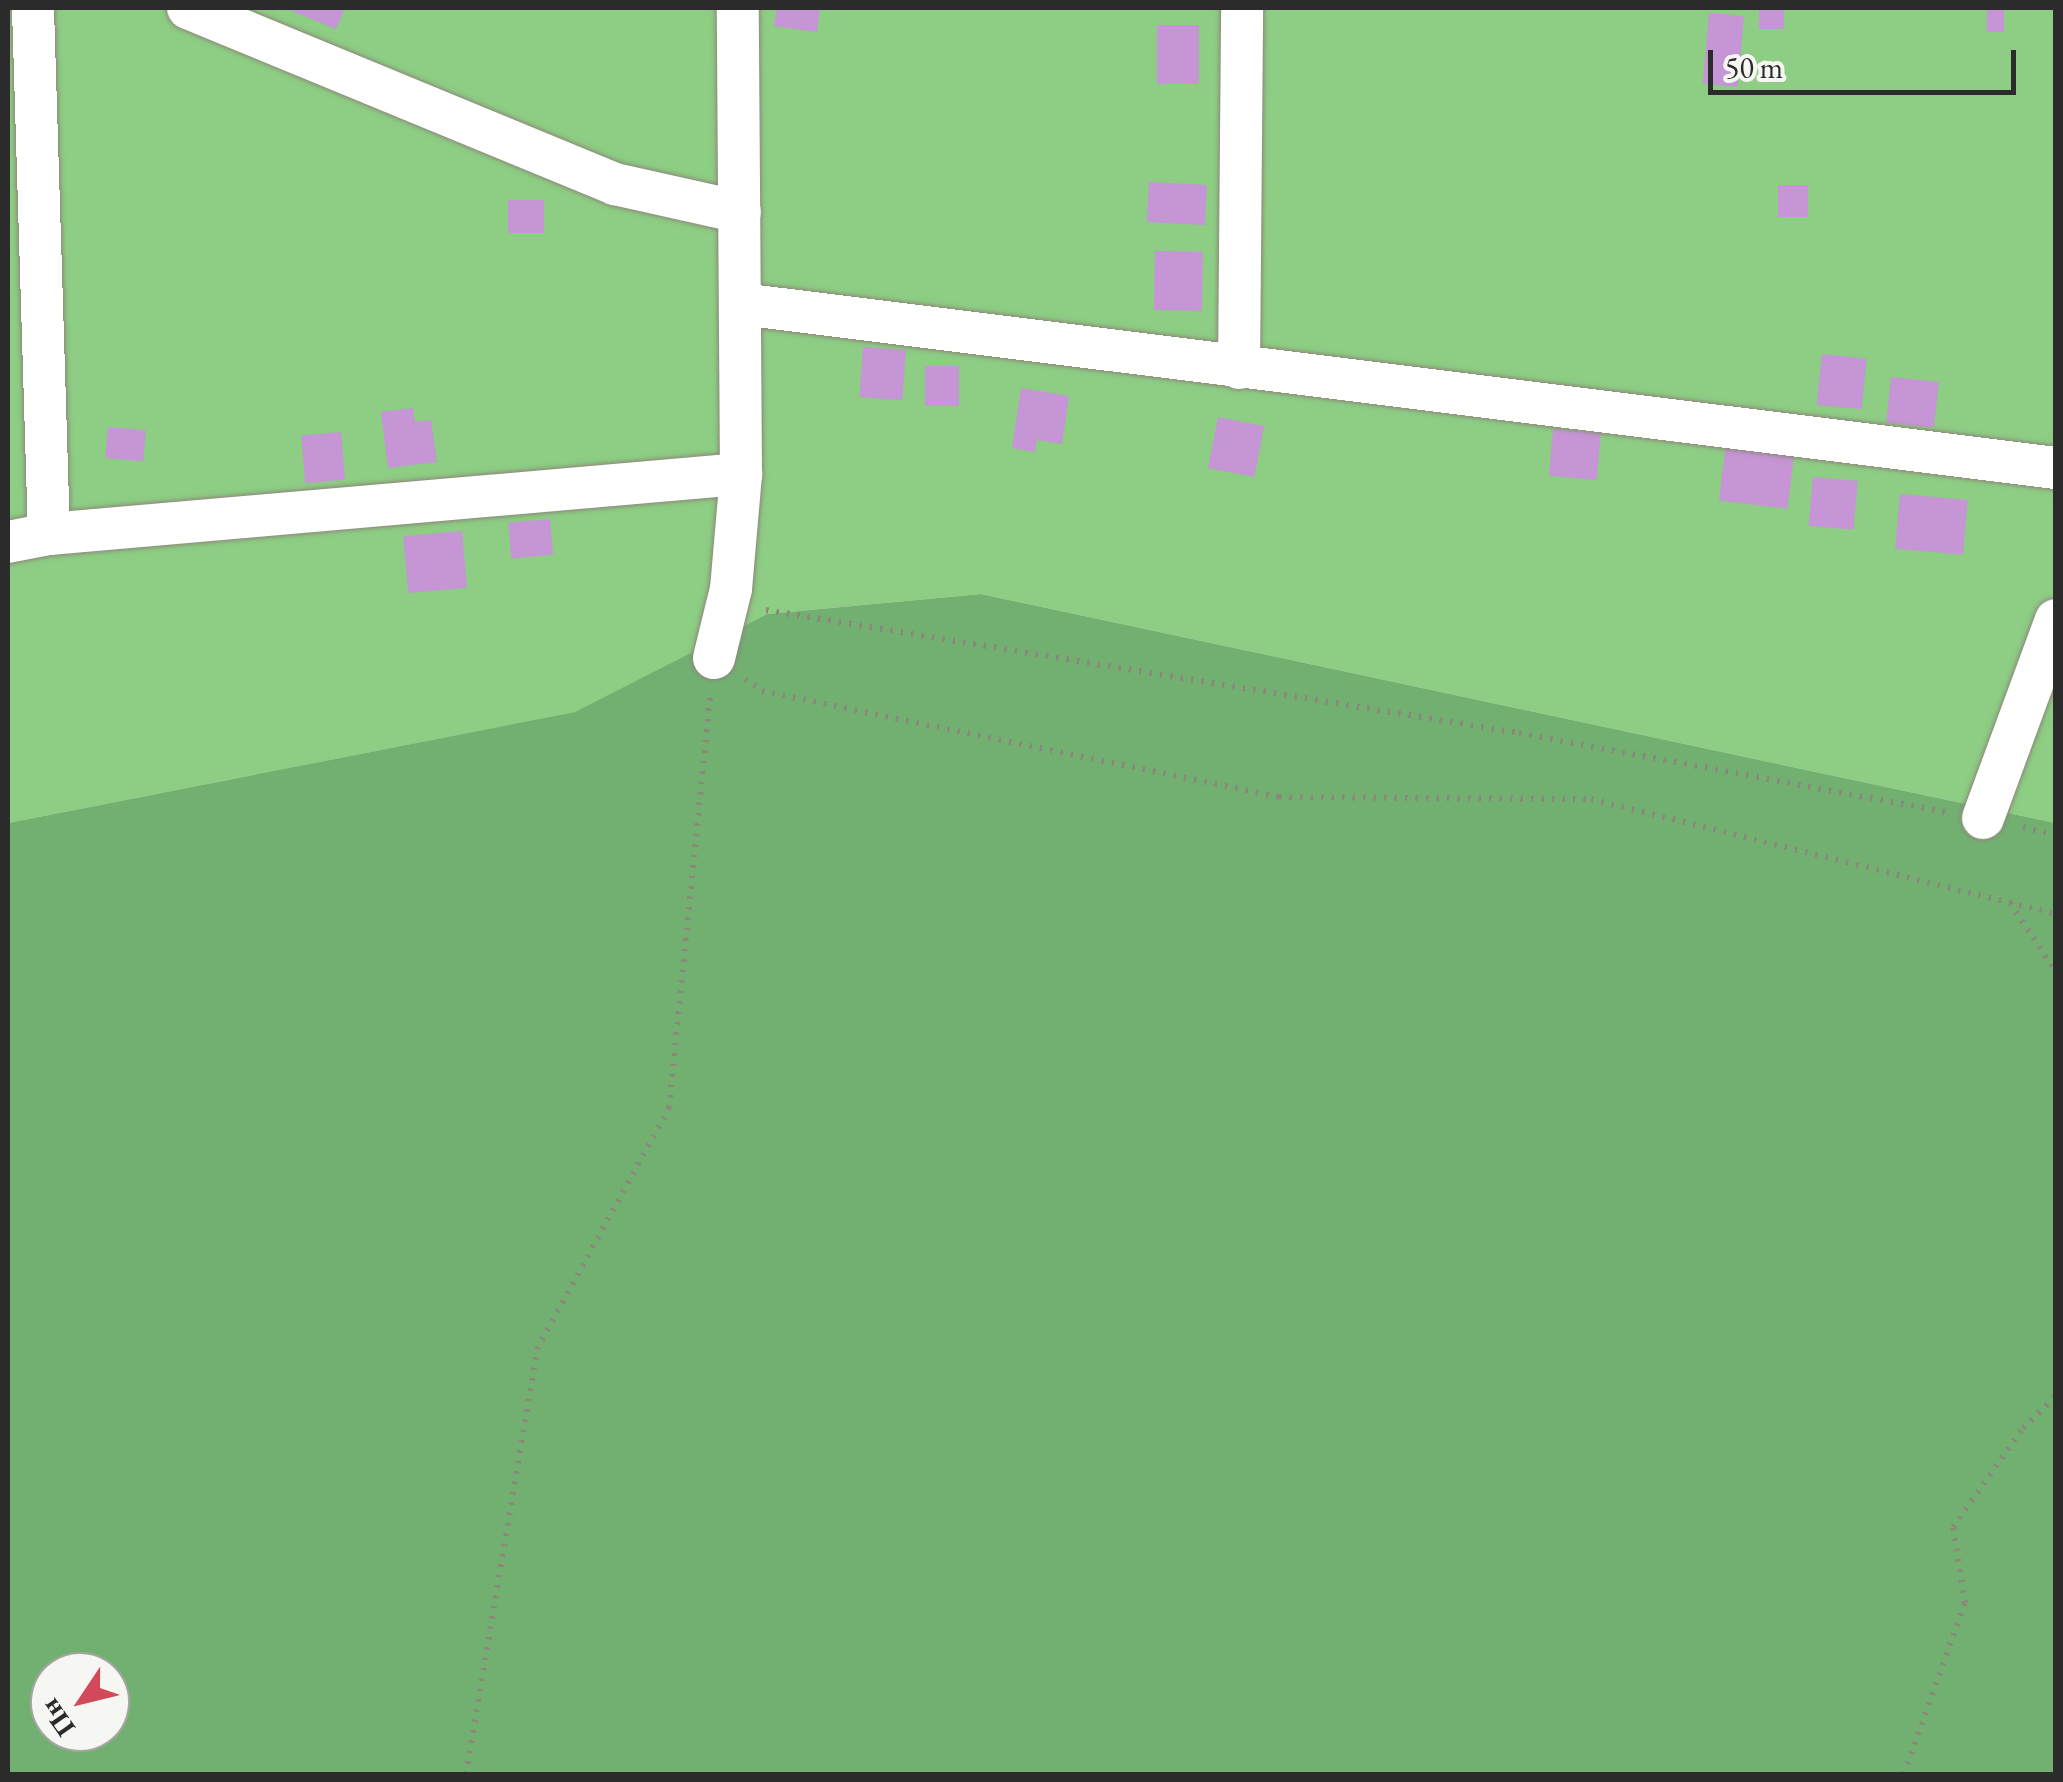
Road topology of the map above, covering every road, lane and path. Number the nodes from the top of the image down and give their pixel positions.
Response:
1 (34, 8) edge
2 (188, 8) edge
3 (738, 8) edge
4 (1242, 8) edge
5 (740, 212) junction
6 (24, 298) edge
7 (741, 304) junction
8 (1238, 368) junction
9 (2056, 468) edge
10 (741, 474) junction
11 (49, 534) junction
12 (8, 542) edge
13 (731, 589) junction
14 (2056, 620) edge
15 (714, 658) junction
16 (1983, 818) joint
17 (2010, 903) junction
18 (2056, 914) edge
19 (2056, 972) edge
20 (2056, 1396) edge
21 (466, 1774) edge
22 (1904, 1774) edge

1 - 6 street
2 - 5 street
3 - 5 street
4 - 8 street
5 - 7 street
6 - 11 street
7 - 8 street
7 - 10 street
8 - 9 street
10 - 11 street
10 - 13 street
11 - 12 street
13 - 15 street
13 - 16 path
14 - 16 street
15 - 17 path
15 - 21 path
17 - 18 path
17 - 19 path
20 - 22 path

